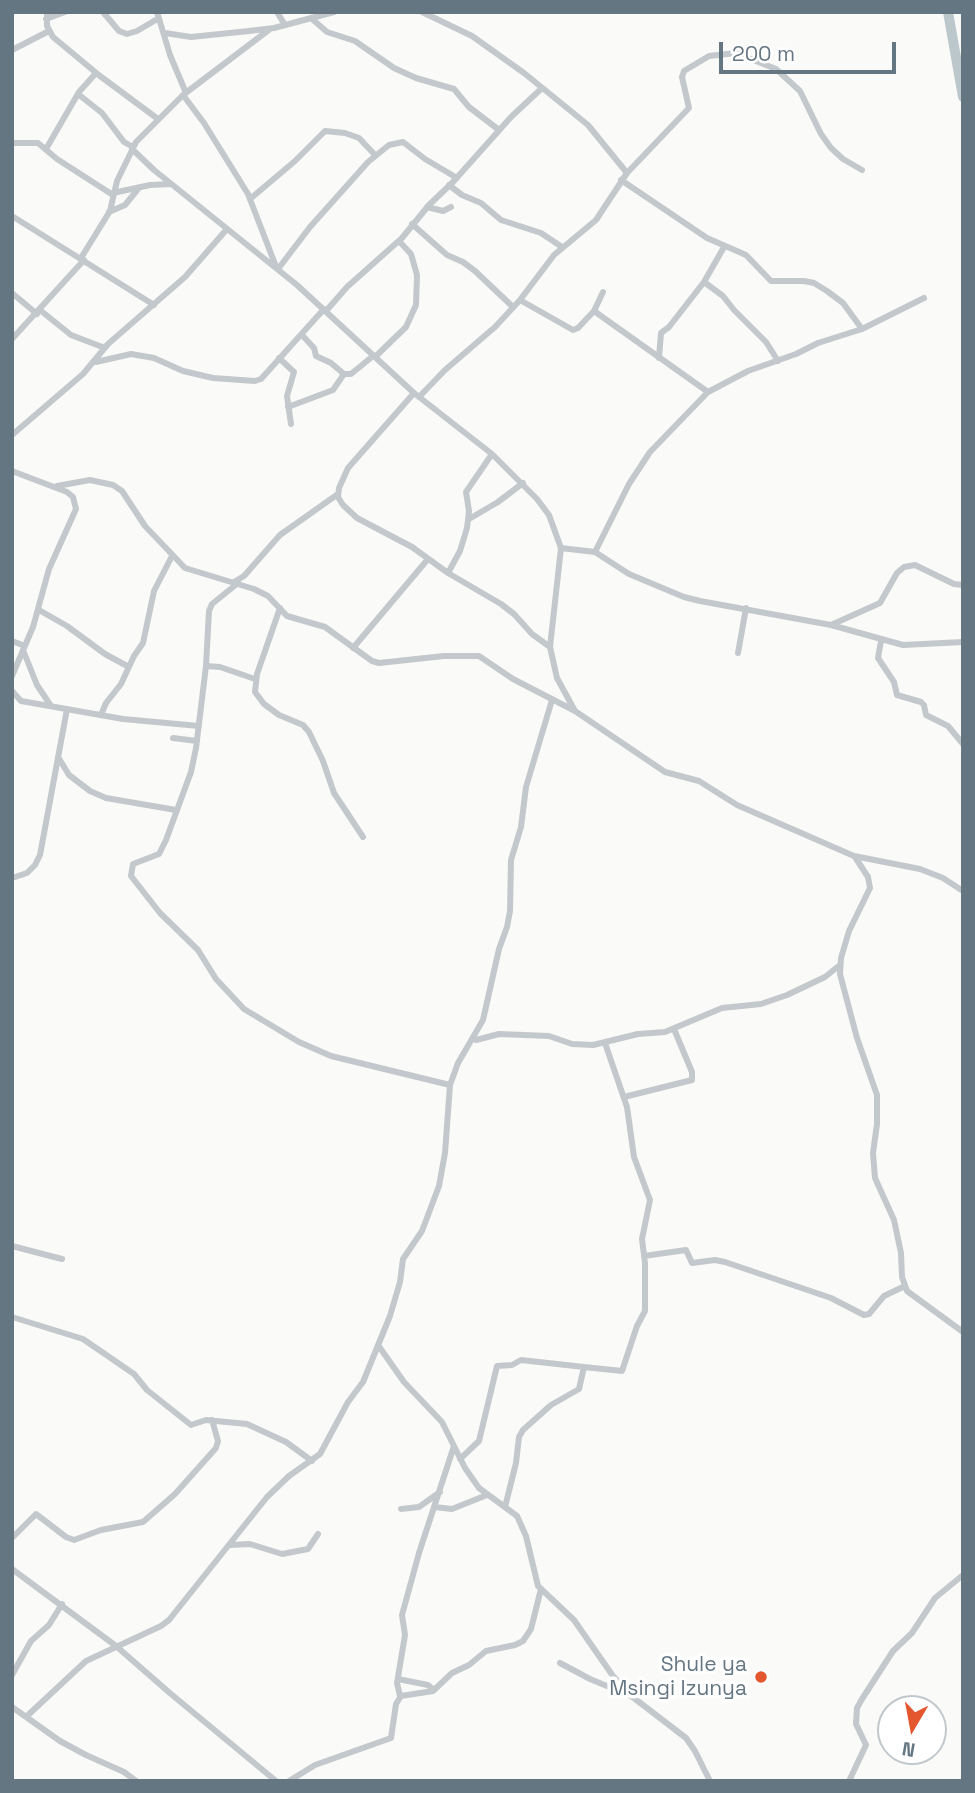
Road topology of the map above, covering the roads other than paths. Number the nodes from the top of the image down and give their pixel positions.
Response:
1 (65, 12) edge
2 (103, 12) edge
3 (277, 12) edge
4 (334, 12) edge
5 (422, 12) edge
6 (47, 15) edge
7 (158, 15) edge
8 (312, 18) junction
9 (285, 25) junction
10 (270, 29) junction
11 (48, 31) junction
12 (165, 33) junction
13 (12, 50) edge
14 (96, 73) junction
15 (541, 89) junction
16 (78, 94) junction
17 (184, 94) junction
18 (158, 118) junction
19 (499, 130) junction
20 (12, 143) edge
21 (132, 148) junction
22 (46, 149) junction
23 (375, 155) junction
24 (862, 170) dead end
25 (627, 173) junction
26 (457, 178) junction
27 (621, 180) junction
28 (171, 184) junction
29 (449, 185) junction
30 (138, 189) junction
31 (113, 194) junction
32 (250, 199) junction
33 (427, 207) junction
34 (451, 207) dead end
35 (109, 212) junction
36 (12, 216) edge
37 (412, 225) junction
38 (227, 229) junction
39 (399, 241) junction
40 (562, 247) junction
41 (724, 247) junction
42 (82, 259) junction
43 (277, 269) junction
44 (704, 282) junction
45 (603, 292) dead end
46 (12, 293) edge
47 (924, 298) dead end
48 (520, 300) junction
49 (154, 305) junction
50 (513, 307) junction
51 (325, 310) junction
52 (594, 311) junction
53 (38, 312) junction
54 (862, 329) junction
55 (302, 334) junction
56 (12, 339) edge
57 (105, 348) junction
58 (374, 356) junction
59 (279, 358) junction
60 (659, 358) junction
61 (778, 360) junction
62 (95, 362) junction
63 (344, 374) junction
64 (708, 391) junction
65 (416, 395) junction
66 (288, 407) junction
67 (291, 424) dead end
68 (12, 435) edge
69 (492, 454) junction
70 (12, 471) edge
71 (523, 483) junction
72 (57, 486) junction
73 (338, 494) junction
74 (469, 519) junction
75 (561, 548) junction
76 (595, 552) junction
77 (172, 556) junction
78 (428, 559) junction
79 (448, 573) junction
80 (236, 583) junction
81 (963, 584) edge
82 (280, 608) junction
83 (746, 608) junction
84 (38, 610) junction
85 (831, 625) junction
86 (881, 640) junction
87 (12, 641) edge
88 (963, 642) edge
89 (550, 647) junction
90 (24, 648) junction
91 (353, 648) junction
92 (738, 653) dead end
93 (206, 666) junction
94 (129, 667) junction
95 (12, 676) edge
96 (256, 680) junction
97 (12, 691) edge
98 (552, 700) junction
99 (51, 706) junction
100 (67, 709) junction
101 (575, 711) junction
102 (101, 715) junction
103 (199, 726) junction
104 (173, 738) dead end
105 (197, 741) junction
106 (963, 744) edge
107 (58, 757) junction
108 (176, 810) junction
109 (363, 837) dead end
110 (854, 856) junction
111 (12, 878) edge
112 (963, 891) edge
113 (840, 965) junction
114 (674, 1029) junction
115 (476, 1040) dead end
116 (604, 1043) junction
117 (450, 1085) junction
118 (624, 1097) junction
119 (12, 1246) edge
120 (644, 1256) junction
121 (62, 1259) dead end
122 (905, 1286) junction
123 (12, 1317) edge
124 (963, 1332) edge
125 (378, 1345) junction
126 (584, 1367) junction
127 (212, 1420) junction
128 (454, 1446) junction
129 (460, 1459) junction
130 (312, 1461) junction
131 (440, 1492) junction
132 (487, 1494) junction
133 (435, 1507) junction
134 (505, 1507) junction
135 (401, 1508) dead end
136 (318, 1534) dead end
137 (12, 1538) edge
138 (230, 1545) junction
139 (12, 1569) edge
140 (963, 1575) edge
141 (541, 1589) junction
142 (62, 1604) junction
143 (116, 1646) junction
144 (560, 1663) dead end
145 (12, 1675) edge
146 (398, 1679) junction
147 (435, 1690) junction
148 (400, 1696) junction
149 (632, 1697) junction
150 (12, 1707) edge
151 (27, 1716) junction
152 (136, 1781) edge
153 (276, 1781) edge
154 (289, 1781) edge
155 (710, 1781) edge
156 (849, 1781) edge

1 - 6 street
2 - 7 street
3 - 9 street
4 - 8 street
5 - 15 street
6 - 11 street
7 - 12 street
8 - 9 street
8 - 19 street
9 - 10 street
10 - 12 street
10 - 17 street
11 - 13 street
11 - 14 street
12 - 17 street
14 - 16 street
14 - 18 street
15 - 19 street
15 - 25 street
16 - 21 street
16 - 22 street
17 - 18 street
17 - 32 street
18 - 21 street
19 - 26 street
20 - 22 street
21 - 28 street
21 - 31 street
22 - 31 street
23 - 26 street
23 - 32 street
23 - 43 street
24 - 25 street
25 - 27 street
26 - 29 street
27 - 40 street
27 - 41 street
28 - 30 street
28 - 38 street
29 - 33 street
29 - 40 street
30 - 31 street
30 - 35 street
31 - 35 street
32 - 43 street
33 - 34 street
33 - 37 street
35 - 42 street
36 - 42 street
37 - 39 street
37 - 50 street
38 - 43 street
38 - 49 street
39 - 51 street
39 - 58 street
40 - 48 street
41 - 44 street
41 - 54 street
42 - 49 street
42 - 53 street
43 - 51 street
44 - 60 street
44 - 61 street
45 - 52 street
46 - 53 street
47 - 54 street
48 - 50 street
48 - 52 street
49 - 57 street
50 - 65 street
51 - 55 street
51 - 58 street
52 - 60 street
53 - 56 street
53 - 57 street
54 - 61 street
55 - 59 street
55 - 63 street
57 - 62 street
58 - 63 street
58 - 65 street
59 - 62 street
59 - 66 street
60 - 64 street
61 - 64 street
62 - 68 street
63 - 66 street
64 - 76 street
65 - 69 street
65 - 73 street
66 - 67 street
69 - 71 street
69 - 74 street
70 - 72 street
71 - 74 street
71 - 75 street
72 - 77 street
72 - 84 street
73 - 78 street
73 - 80 street
74 - 79 street
75 - 76 street
75 - 89 street
76 - 83 street
77 - 80 street
77 - 94 street
78 - 79 street
78 - 91 street
79 - 89 street
80 - 82 street
80 - 93 street
81 - 85 street
82 - 91 street
82 - 96 street
83 - 85 street
83 - 92 street
84 - 90 street
84 - 94 street
85 - 86 street
86 - 88 street
86 - 106 street
87 - 90 street
89 - 101 street
90 - 95 street
90 - 99 street
91 - 98 street
93 - 96 street
93 - 103 street
94 - 102 street
96 - 109 street
97 - 99 street
98 - 101 street
98 - 117 street
99 - 100 street
100 - 102 street
100 - 107 street
101 - 110 street
102 - 103 street
103 - 105 street
104 - 105 street
105 - 108 street
107 - 108 street
107 - 111 street
108 - 117 street
110 - 112 street
110 - 113 street
113 - 114 street
113 - 122 street
114 - 116 street
114 - 118 street
115 - 116 street
116 - 118 street
117 - 125 street
118 - 120 street
119 - 121 street
120 - 122 street
120 - 126 street
122 - 124 street
123 - 127 street
125 - 128 street
125 - 130 street
126 - 129 street
126 - 134 street
127 - 130 street
127 - 137 street
128 - 129 street
128 - 131 street
129 - 132 street
130 - 138 street
131 - 133 street
131 - 135 street
132 - 133 street
132 - 134 street
133 - 146 street
134 - 141 street
136 - 138 street
138 - 143 street
139 - 142 street
140 - 156 street
141 - 147 street
141 - 149 street
142 - 143 street
142 - 145 street
143 - 151 street
143 - 153 street
144 - 149 street
146 - 147 street
146 - 148 street
147 - 148 street
148 - 154 street
149 - 155 street
150 - 151 street
151 - 152 street

